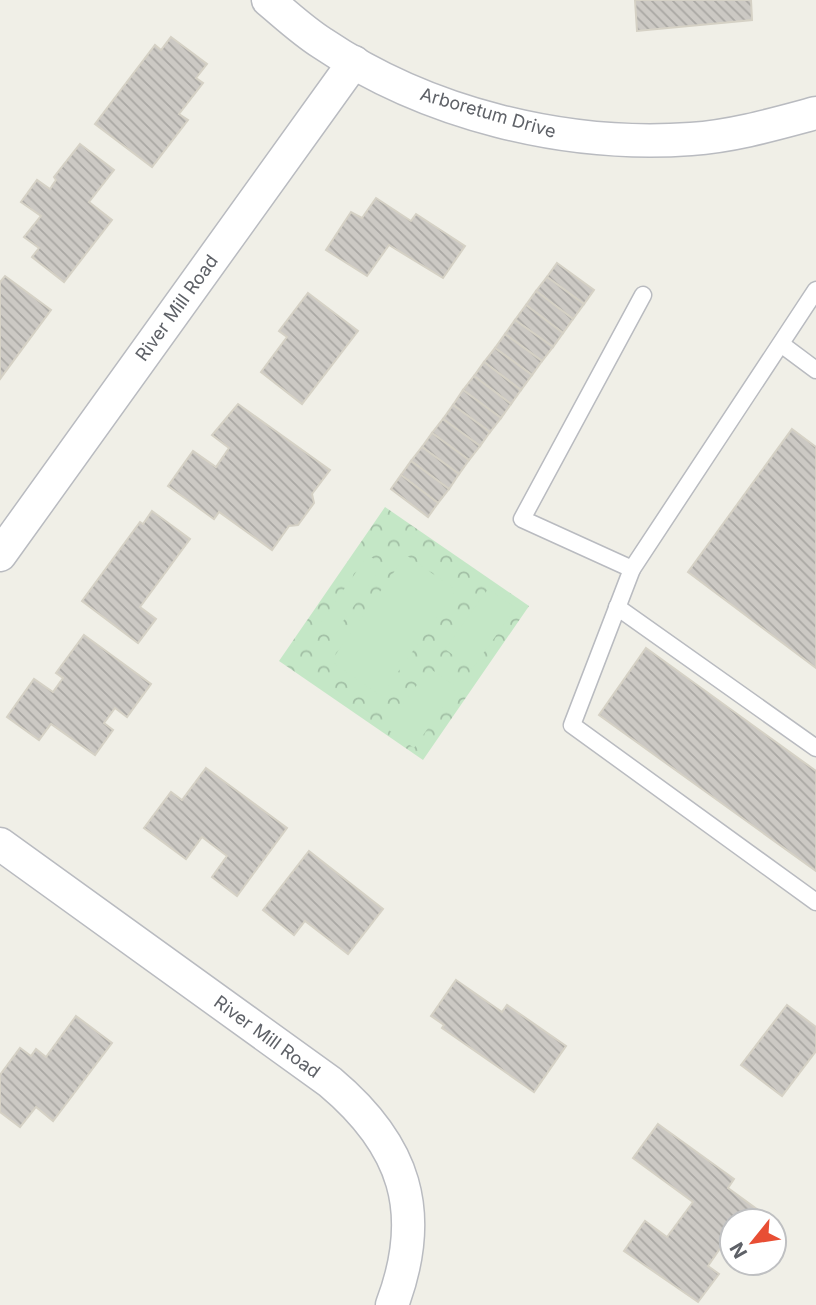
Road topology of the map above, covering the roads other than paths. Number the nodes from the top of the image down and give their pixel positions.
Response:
1 (268, 0) edge
2 (354, 62) junction
3 (816, 113) edge
4 (816, 290) edge
5 (643, 295) dead end
6 (780, 344) junction
7 (816, 370) edge
8 (0, 555) edge
9 (632, 569) junction
10 (617, 607) junction
11 (816, 748) edge
12 (0, 844) edge
13 (816, 902) edge
14 (392, 1305) edge

1 - 2 street, Arboretum Drive
2 - 3 street, Arboretum Drive
2 - 8 street, River Mill Road
4 - 6 lane
5 - 9 lane
6 - 7 lane
6 - 9 lane
9 - 10 lane
10 - 11 lane
10 - 13 lane
12 - 14 street, River Mill Road

